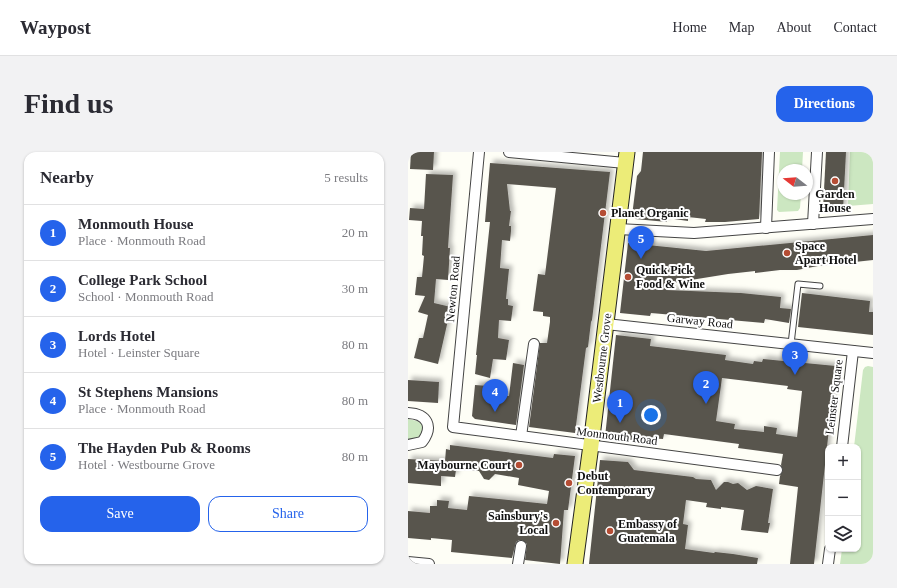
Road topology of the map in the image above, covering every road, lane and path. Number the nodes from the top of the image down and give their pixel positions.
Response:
1 (509, 152) edge
2 (769, 152) edge
3 (817, 152) edge
4 (478, 153) edge
5 (626, 157) edge
6 (873, 219) edge
7 (813, 224) junction
8 (766, 228) junction
9 (618, 229) junction
10 (820, 286) dead end
11 (606, 324) junction
12 (534, 344) dead end
13 (791, 344) junction
14 (852, 351) junction
15 (873, 353) edge
16 (408, 412) edge
17 (453, 428) joint
18 (521, 436) junction
19 (842, 444) edge
20 (408, 445) edge
21 (591, 445) junction
22 (777, 470) dead end
23 (520, 546) dead end
24 (830, 552) edge
25 (408, 562) edge
26 (429, 564) edge
27 (518, 564) edge
28 (574, 564) edge
29 (828, 564) edge

1 - 5 street
2 - 8 street
3 - 7 street
4 - 17 street, Newton Road
5 - 9 main road, Westbourne Grove
6 - 7 street
7 - 8 street
8 - 9 street
9 - 11 main road, Westbourne Grove
10 - 13 lane
11 - 13 street, Garway Road
11 - 21 main road, Westbourne Grove
12 - 18 street
13 - 14 street, Leinster Square
14 - 15 street, Leinster Square
14 - 19 street, Leinster Square
16 - 20 street
17 - 18 street, Monmouth Road
18 - 21 street, Monmouth Road
21 - 22 street, Monmouth Road
21 - 28 main road, Westbourne Grove
23 - 27 street
24 - 29 street
25 - 26 street

